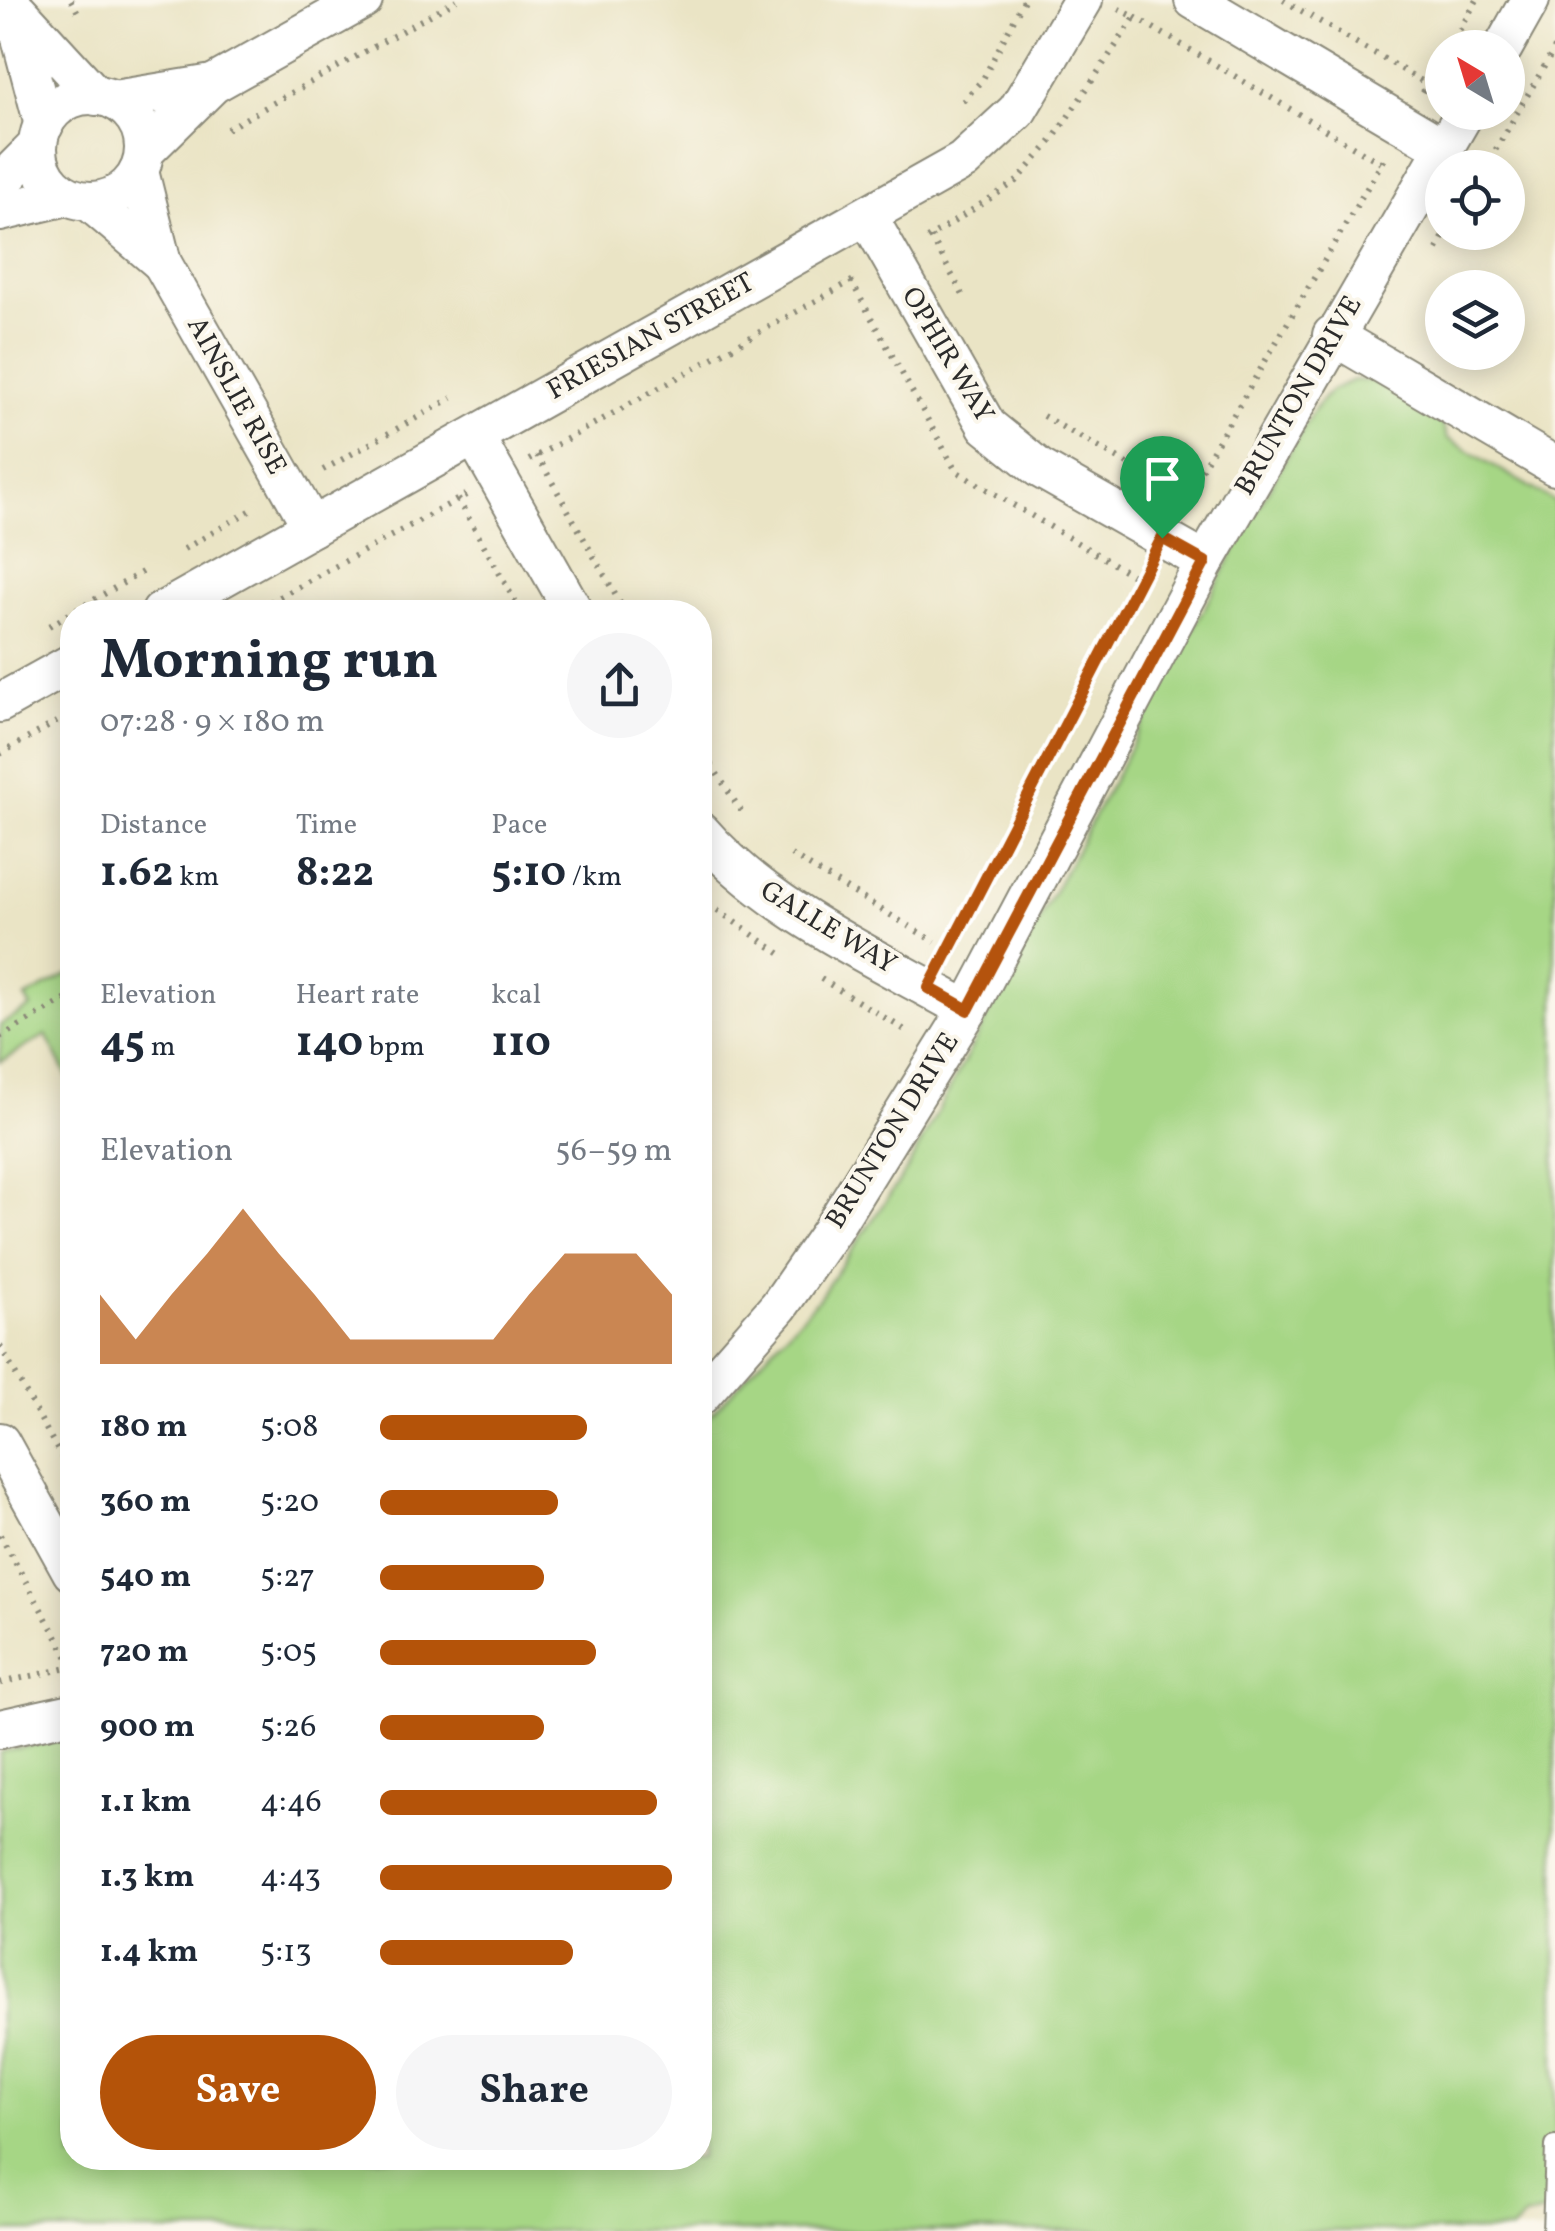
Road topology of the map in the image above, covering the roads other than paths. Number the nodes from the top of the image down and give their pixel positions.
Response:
1 (362, 0) edge
2 (1083, 0) edge
3 (1194, 0) edge
4 (1530, 0) edge
5 (14, 4) edge
6 (1513, 30) edge
7 (213, 84) junction
8 (105, 98) junction
9 (1454, 130) edge
10 (41, 135) junction
11 (1444, 148) junction
12 (142, 161) junction
13 (0, 183) edge
14 (78, 198) junction
15 (0, 212) edge
16 (868, 217) junction
17 (162, 264) junction
18 (1332, 335) junction
19 (476, 436) junction
20 (1555, 466) edge
21 (312, 527) junction
22 (1205, 562) junction
23 (182, 600) edge
24 (567, 600) edge
25 (60, 669) edge
26 (0, 703) edge
27 (712, 845) edge
28 (968, 1010) junction
29 (712, 1382) edge
30 (0, 1442) edge
31 (60, 1550) edge
32 (60, 1716) edge
33 (0, 1729) edge
34 (1555, 2146) edge
35 (1552, 2231) edge

1 - 7 street
2 - 16 street, FRIESIAN STREET
3 - 11 street
4 - 6 street
5 - 8 street
5 - 10 street
7 - 8 street
7 - 12 street
8 - 10 street
8 - 12 street
9 - 11 street, BRUNTON DRIVE
10 - 13 street
10 - 14 street
11 - 18 street, BRUNTON DRIVE
12 - 14 street
12 - 17 street, AINSLIE RISE
14 - 15 street
14 - 17 street, AINSLIE RISE
16 - 19 street, FRIESIAN STREET
16 - 22 street, OPHIR WAY
17 - 21 street, AINSLIE RISE
18 - 20 street
18 - 22 street, BRUNTON DRIVE
19 - 21 street, FRIESIAN STREET
19 - 24 street
21 - 23 street, FRIESIAN STREET
22 - 28 street, BRUNTON DRIVE
25 - 26 street
27 - 28 street, GALLE WAY
28 - 29 street, BRUNTON DRIVE
30 - 31 street
32 - 33 street
34 - 35 lane

